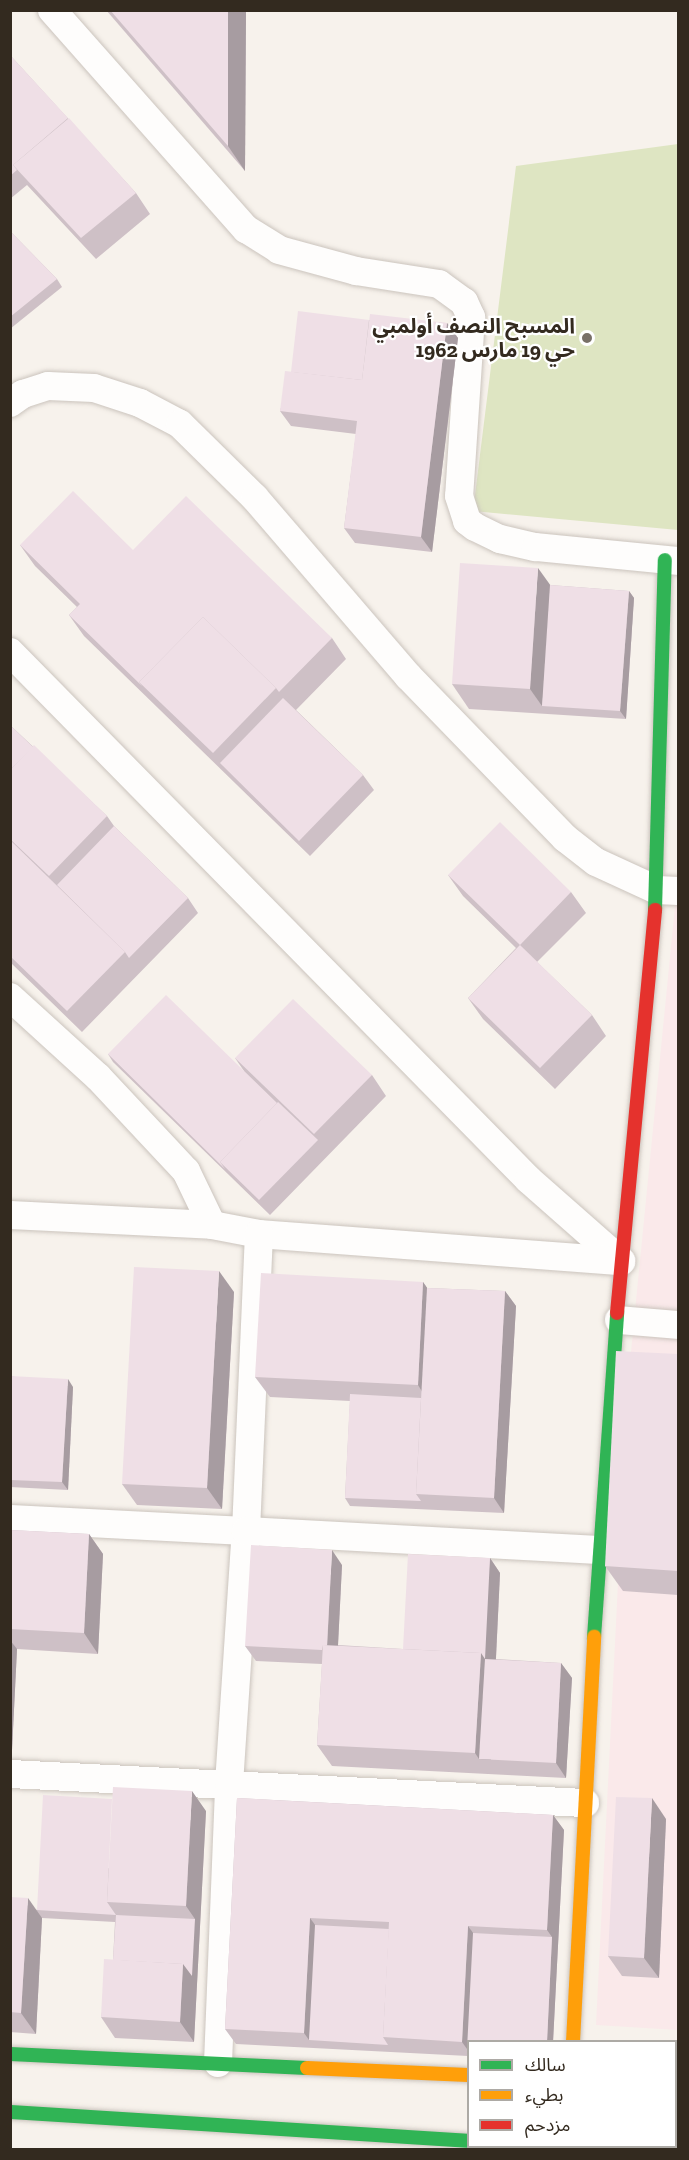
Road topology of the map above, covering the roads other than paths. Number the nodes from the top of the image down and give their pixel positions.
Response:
1 (52, 10) edge
2 (10, 403) edge
3 (672, 560) edge
4 (10, 652) edge
5 (668, 891) edge
6 (10, 997) edge
7 (10, 1215) edge
8 (212, 1225) junction
9 (259, 1234) junction
10 (621, 1261) junction
11 (619, 1320) junction
12 (678, 1325) edge
13 (10, 1519) edge
14 (246, 1531) junction
15 (598, 1550) junction
16 (10, 1774) edge
17 (229, 1784) junction
18 (585, 1803) junction
19 (573, 2040) edge
20 (10, 2054) edge
21 (218, 2063) junction
22 (467, 2075) edge
23 (10, 2112) edge
24 (467, 2141) edge
25 (371, 2144) edge
26 (622, 2148) edge
27 (646, 2150) edge

1 - 3 street
2 - 5 street
3 - 5 street
4 - 10 street
5 - 10 street
6 - 8 street
7 - 8 street
8 - 9 street
9 - 10 street
9 - 14 street
10 - 11 street
11 - 12 street
11 - 15 street
13 - 14 street
14 - 15 street
14 - 17 street
15 - 18 street
16 - 17 street
17 - 18 street
17 - 21 street
18 - 19 street
20 - 21 street
21 - 22 street
23 - 25 street
24 - 25 street
26 - 27 street

